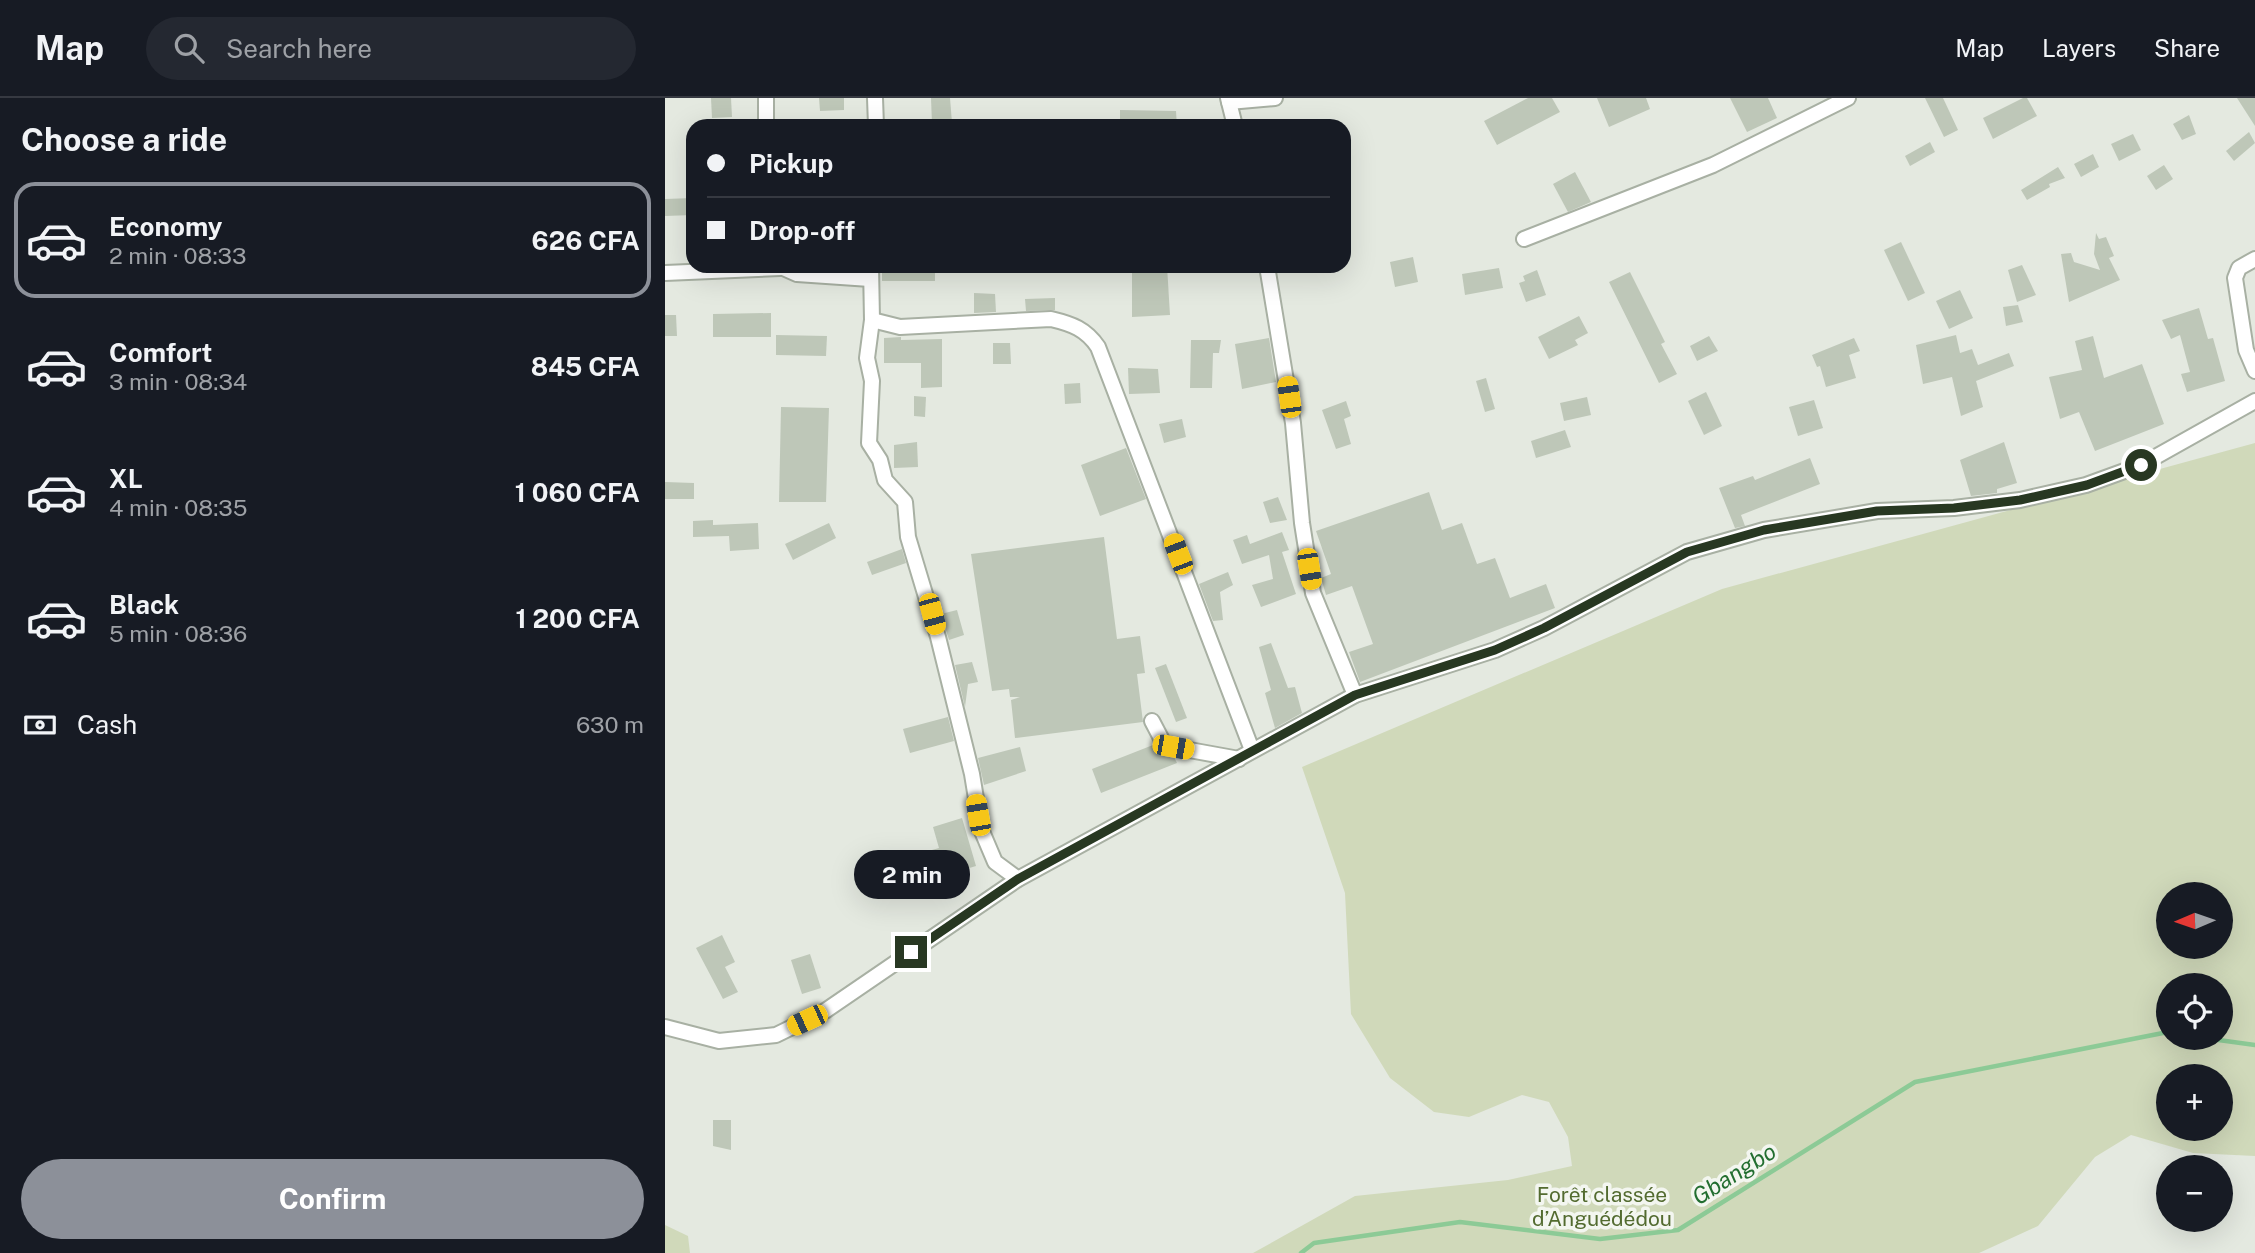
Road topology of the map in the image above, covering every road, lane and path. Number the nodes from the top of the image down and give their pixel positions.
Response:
1 (766, 98) edge
2 (875, 98) edge
3 (1275, 98) edge
4 (1849, 98) edge
5 (1229, 100) edge
6 (766, 119) edge
7 (876, 119) edge
8 (1233, 119) edge
9 (1524, 239) dead end
10 (2255, 259) edge
11 (686, 272) edge
12 (665, 273) edge
13 (795, 273) edge
14 (871, 273) edge
15 (1268, 273) edge
16 (871, 320) junction
17 (2255, 371) edge
18 (2255, 401) edge
19 (1355, 695) junction
20 (1152, 721) dead end
21 (1252, 750) junction
22 (1239, 759) junction
23 (1018, 879) junction
24 (665, 1027) edge

1 - 6 street
2 - 7 street
3 - 5 street
4 - 9 street
5 - 8 street
10 - 17 street
11 - 12 street
13 - 14 street
14 - 16 street
15 - 19 street
16 - 21 street
16 - 23 street
18 - 19 street
19 - 21 street
20 - 22 street
21 - 22 street
22 - 23 street
23 - 24 street

